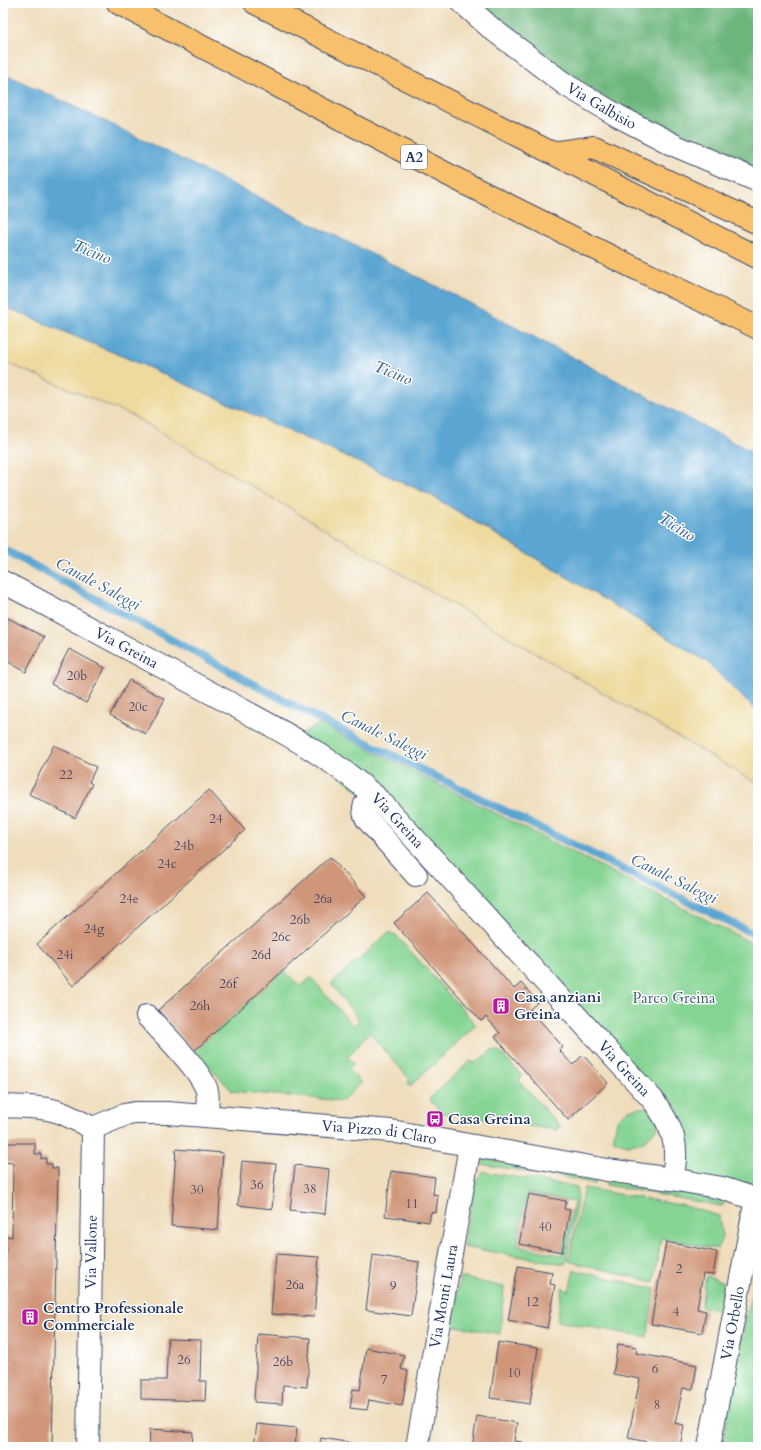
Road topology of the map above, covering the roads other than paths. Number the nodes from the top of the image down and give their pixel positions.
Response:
1 (118, 3) edge
2 (255, 3) edge
3 (463, 3) edge
4 (552, 153) junction
5 (758, 181) edge
6 (758, 223) edge
7 (758, 258) edge
8 (758, 328) edge
9 (3, 582) edge
10 (374, 794) junction
11 (416, 876) dead end
12 (148, 1016) dead end
13 (3, 1106) edge
14 (206, 1116) junction
15 (93, 1128) junction
16 (470, 1146) junction
17 (672, 1179) junction
18 (757, 1199) edge
19 (88, 1447) edge
20 (418, 1447) edge
21 (709, 1447) edge

1 - 8 highway, A2
2 - 4 highway
3 - 5 street, Via Galbisio
4 - 6 highway
4 - 7 highway
9 - 10 street, Via Greina
10 - 11 street
10 - 17 street, Via Greina
12 - 14 street
13 - 15 street
14 - 15 street, Via Pizzo di Claro
14 - 16 street, Via Pizzo di Claro
15 - 19 street, Via Vallone
16 - 17 street, Via Pizzo di Claro
16 - 20 street, Via Monti Laura
17 - 18 street, Via Pizzo di Claro
18 - 21 street, Via Orbello

